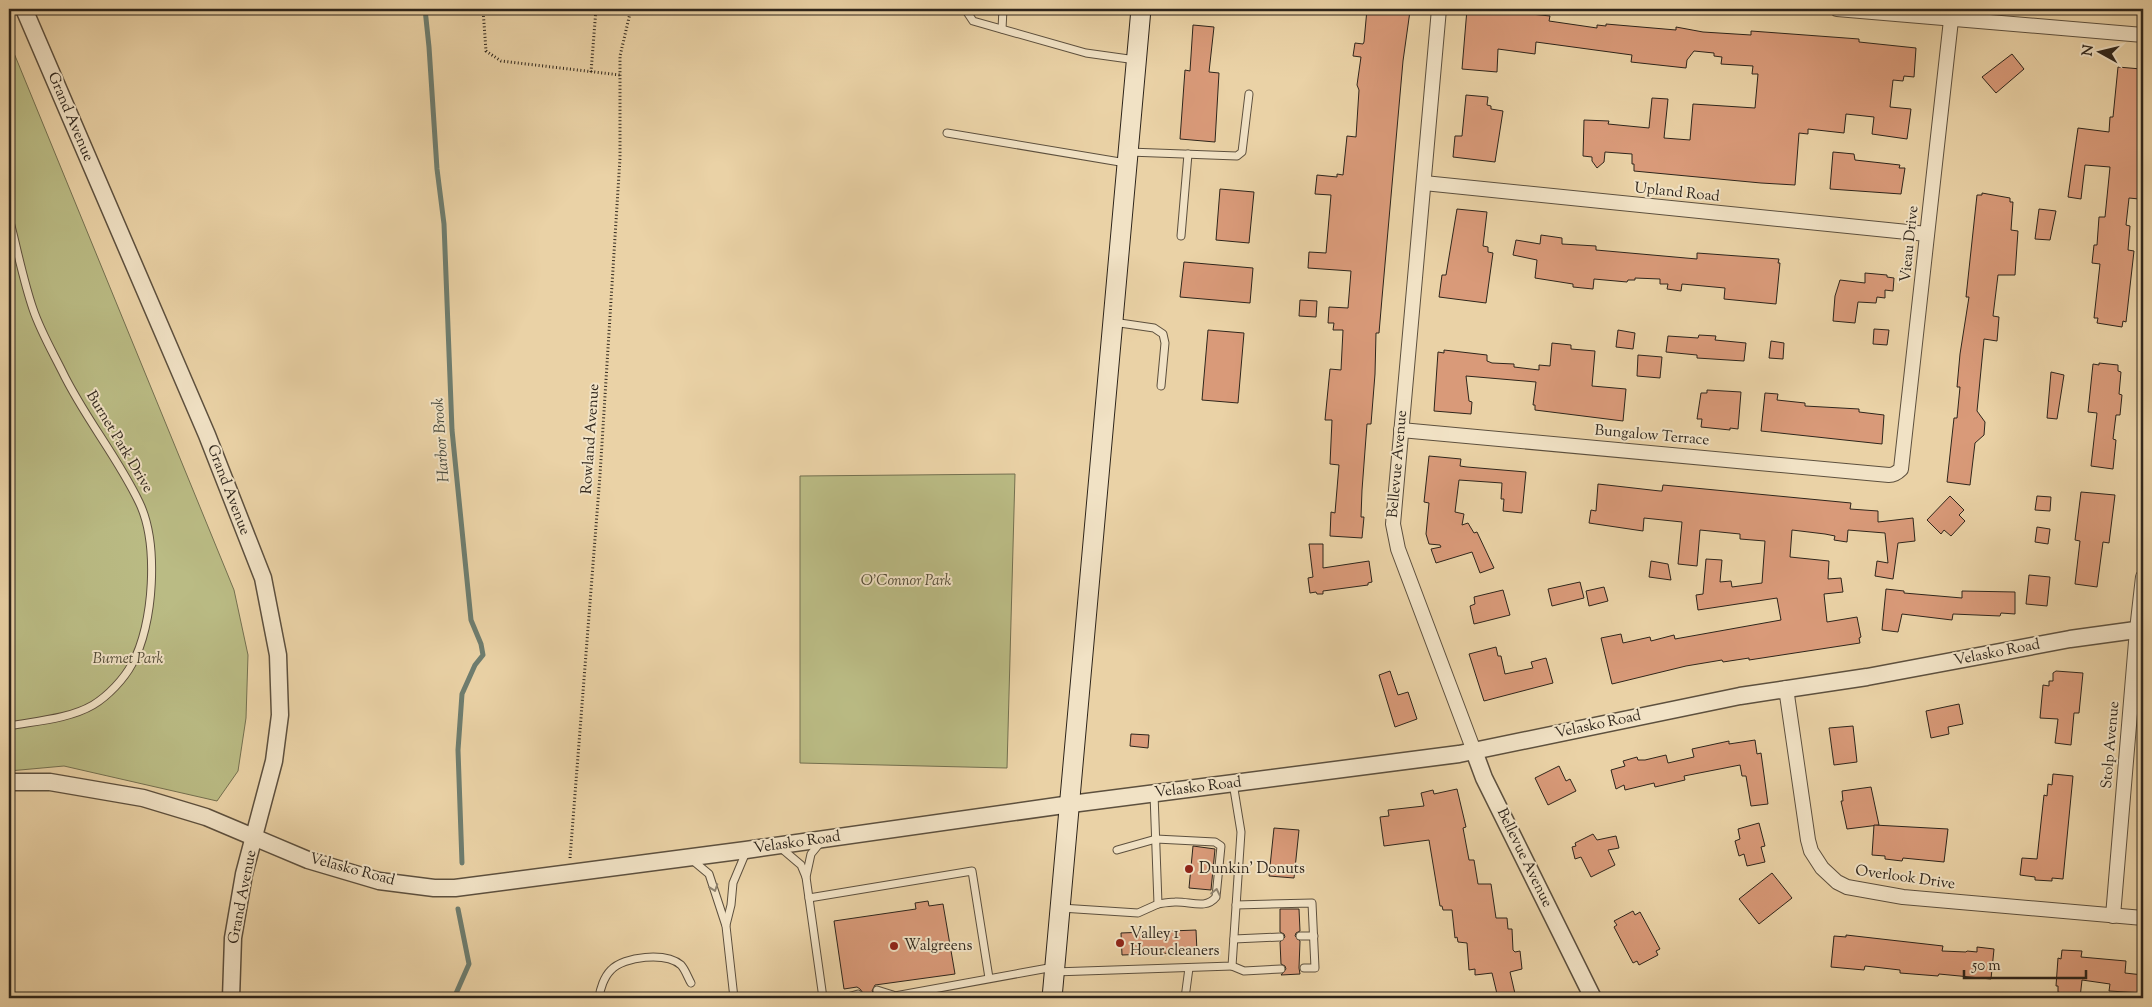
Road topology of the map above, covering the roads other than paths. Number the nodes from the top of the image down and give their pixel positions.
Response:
1 (24, 9) edge
2 (965, 9) edge
3 (1003, 9) edge
4 (1141, 9) edge
5 (1439, 9) edge
6 (1837, 9) edge
7 (1950, 20) junction
8 (1002, 29) junction
9 (2143, 35) edge
10 (1137, 60) junction
11 (1248, 94) dead end
12 (947, 133) dead end
13 (1188, 154) junction
14 (1128, 158) junction
15 (1424, 183) junction
16 (9, 218) edge
17 (1927, 234) junction
18 (1181, 236) dead end
19 (1113, 322) junction
20 (1161, 386) dead end
21 (1401, 430) junction
22 (1899, 471) joint
23 (2143, 576) edge
24 (2140, 629) edge
25 (1786, 688) junction
26 (9, 726) edge
27 (1474, 751) junction
28 (9, 782) edge
29 (1233, 783) junction
30 (1154, 793) junction
31 (1071, 804) junction
32 (254, 837) junction
33 (824, 839) junction
34 (1156, 839) junction
35 (776, 846) junction
36 (746, 850) junction
37 (1117, 850) dead end
38 (688, 857) junction
39 (806, 877) junction
40 (808, 898) junction
41 (1158, 904) junction
42 (1236, 905) junction
43 (1060, 908) junction
44 (2113, 916) junction
45 (2143, 918) edge
46 (726, 926) junction
47 (1300, 936) dead end
48 (1314, 936) junction
49 (1280, 937) dead end
50 (1234, 939) junction
51 (1232, 966) junction
52 (1189, 968) junction
53 (1304, 968) dead end
54 (1281, 969) dead end
55 (1054, 970) junction
56 (989, 978) junction
57 (691, 983) dead end
58 (877, 990) dead end
59 (858, 994) dead end
60 (896, 996) junction
61 (231, 998) edge
62 (598, 998) edge
63 (734, 998) edge
64 (823, 998) edge
65 (844, 998) edge
66 (884, 998) edge
67 (1052, 998) edge
68 (1185, 998) edge
69 (1593, 998) edge

1 - 32 street, Grand Avenue
2 - 8 lane
3 - 8 lane
4 - 10 main road
5 - 15 street, Bellevue Avenue
6 - 7 street
7 - 9 street
7 - 17 street, Vieau Drive
8 - 10 lane
10 - 14 main road
11 - 13 lane
12 - 14 lane
13 - 14 lane
13 - 18 lane
14 - 19 main road
15 - 17 street, Upland Road
15 - 21 street, Bellevue Avenue
16 - 26 lane, Burnet Park Drive
17 - 22 street, Vieau Drive
19 - 20 lane
19 - 31 main road
21 - 22 street, Bungalow Terrace
21 - 27 street, Bellevue Avenue
23 - 24 street, Stolp Avenue
24 - 25 street, Velasko Road
24 - 44 street, Stolp Avenue
25 - 27 street, Velasko Road
25 - 44 street, Overlook Drive
27 - 29 street, Velasko Road
27 - 69 street, Bellevue Avenue
28 - 32 street, Velasko Road
29 - 30 street, Velasko Road
29 - 42 lane
30 - 31 street, Velasko Road
30 - 34 lane
31 - 33 street, Velasko Road
31 - 43 main road
32 - 38 street, Velasko Road
32 - 61 street, Grand Avenue
33 - 35 street, Velasko Road
33 - 39 lane
34 - 37 lane
34 - 41 lane
41 -> 34 lane
35 - 36 street, Velasko Road
35 - 39 lane
36 - 38 street, Velasko Road
36 - 46 lane
38 -> 46 lane
39 - 40 lane
40 - 56 lane
40 - 64 lane
41 - 43 lane
42 - 48 lane
42 - 50 lane
43 - 55 main road
44 - 45 street, Overlook Drive
46 - 63 lane
47 - 48 lane
48 - 53 lane
49 - 50 lane
50 - 51 lane
51 - 52 lane
51 - 54 lane
52 - 55 lane
52 - 68 lane
55 - 56 lane
55 - 67 main road
56 - 60 lane
57 - 62 lane
58 - 60 lane
59 - 65 lane
60 - 66 lane

